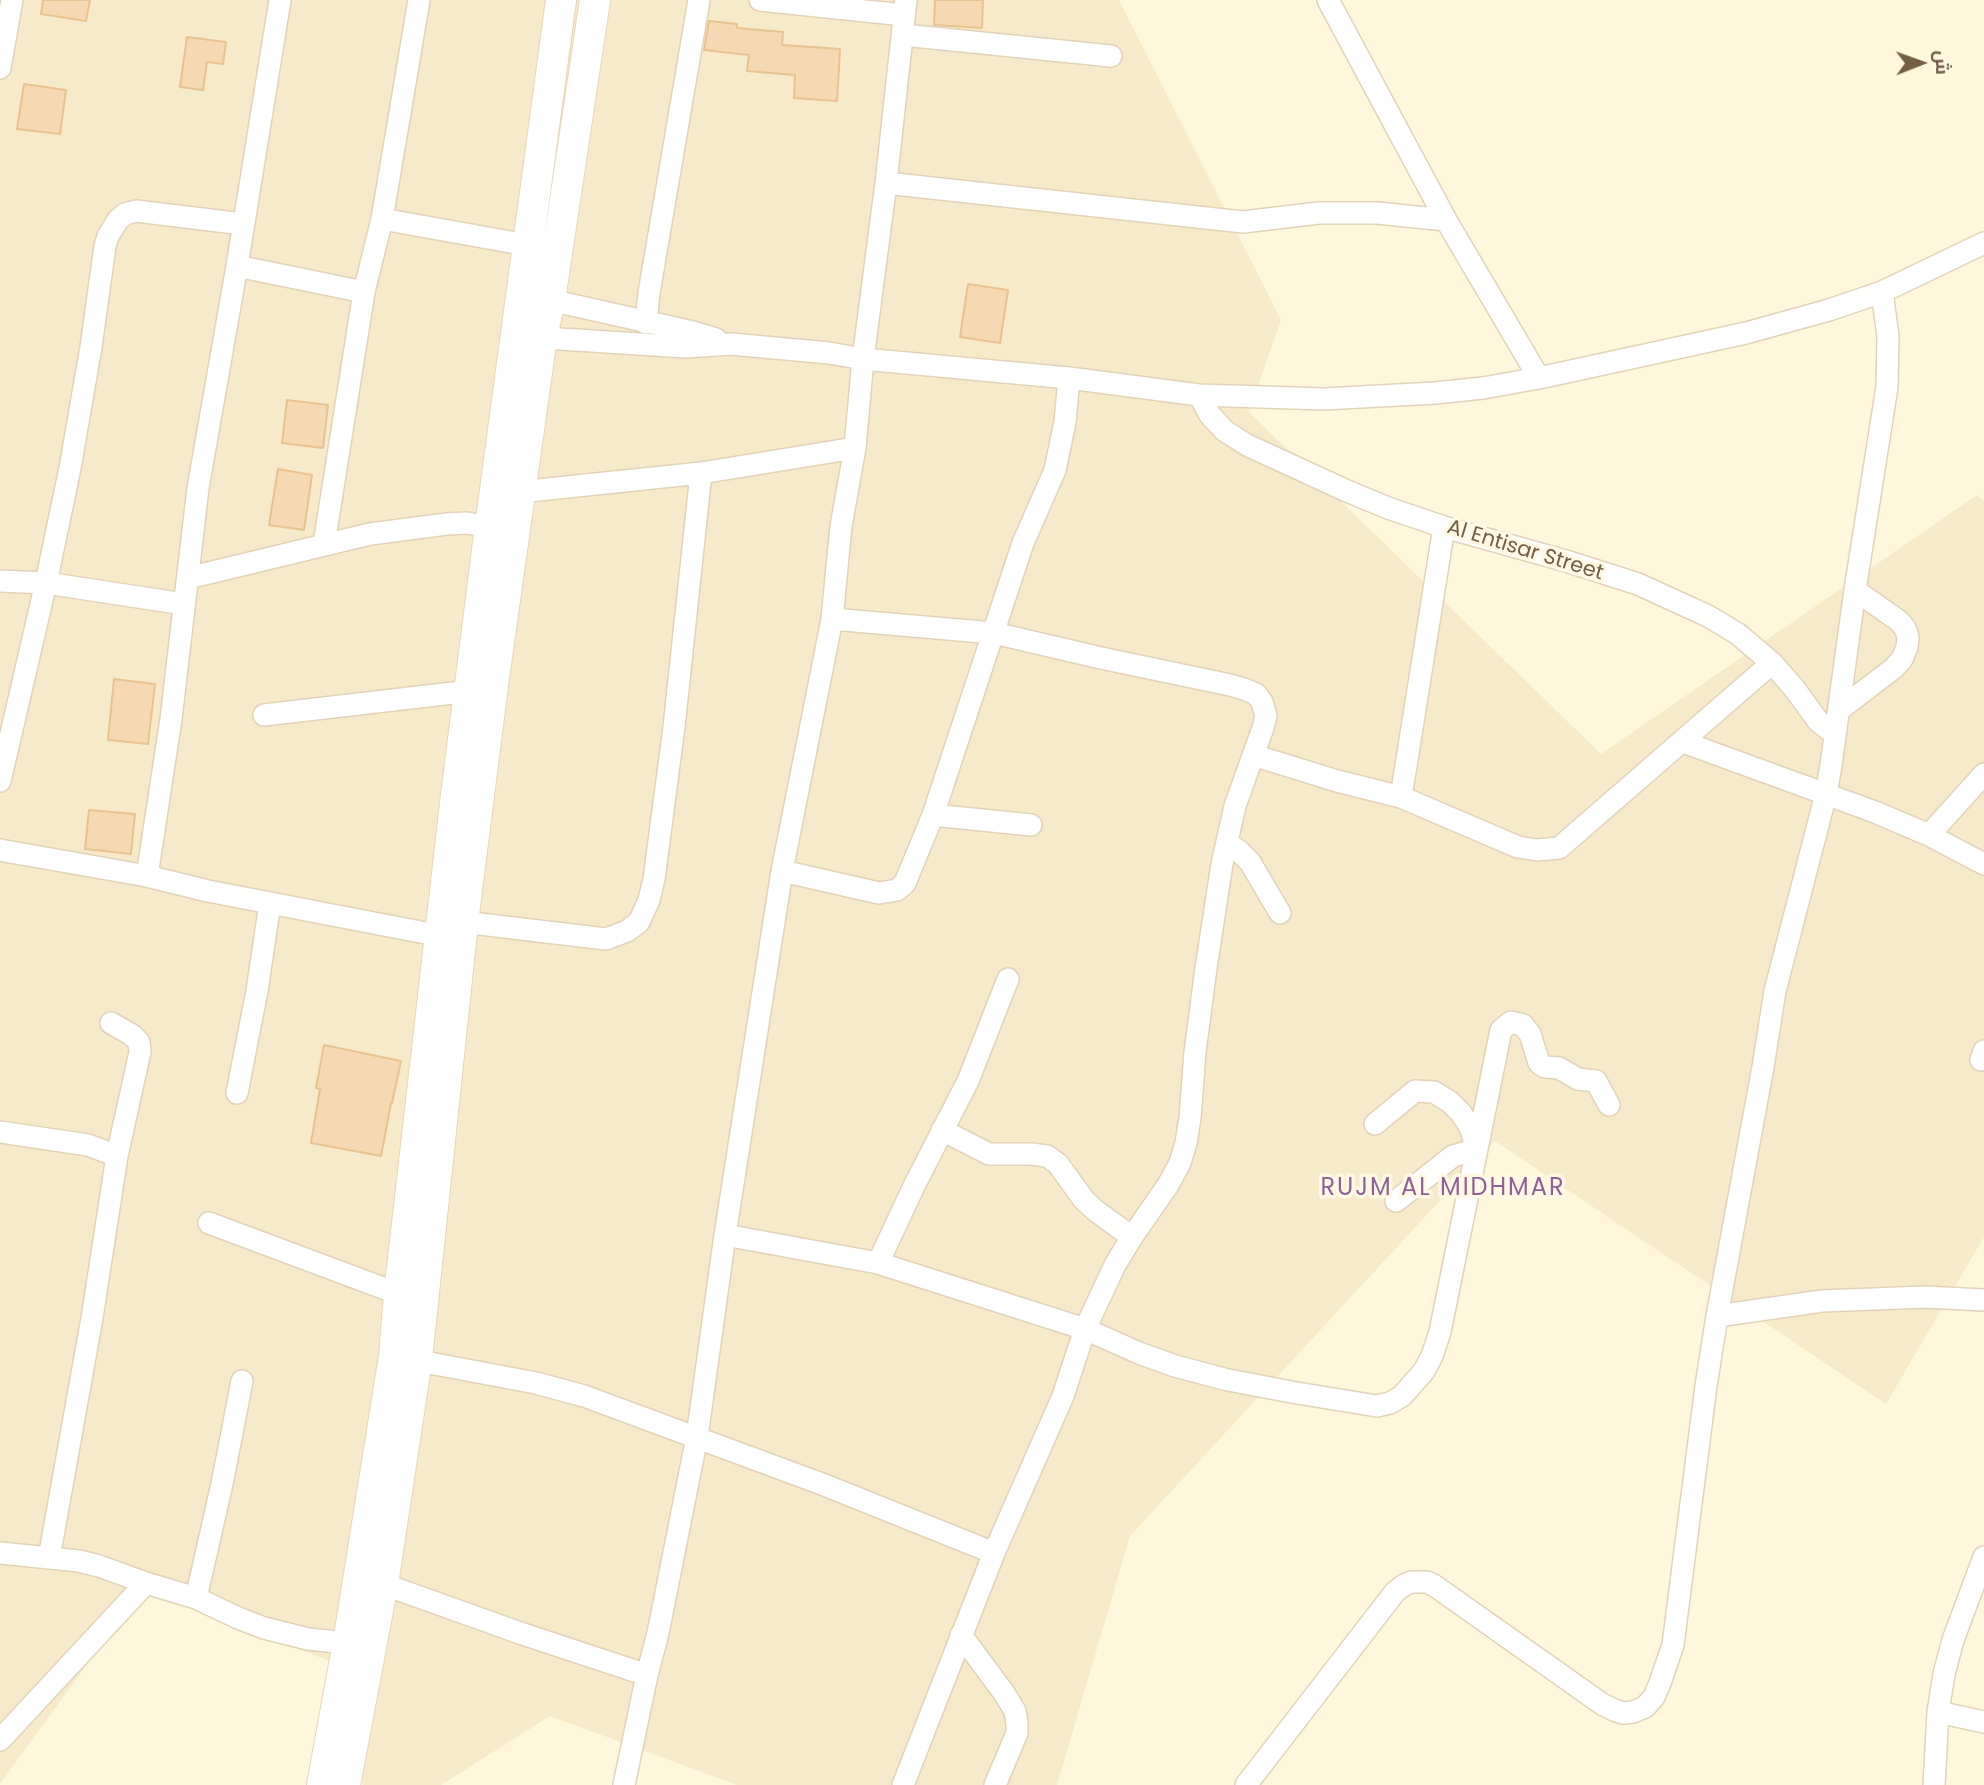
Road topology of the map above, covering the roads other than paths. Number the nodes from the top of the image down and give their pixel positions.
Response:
1 (12, 0) edge
2 (280, 0) edge
3 (419, 0) edge
4 (561, 0) edge
5 (595, 0) edge
6 (699, 0) edge
7 (760, 0) edge
8 (1328, 0) edge
9 (904, 17) edge
10 (1111, 56) dead end
11 (0, 68) edge
12 (886, 183) junction
13 (382, 219) junction
14 (1446, 220) junction
15 (243, 224) junction
16 (1984, 243) edge
17 (527, 245) junction
18 (237, 266) junction
19 (364, 292) junction
20 (1882, 292) junction
21 (536, 299) junction
22 (646, 323) junction
23 (529, 337) junction
24 (731, 344) junction
25 (863, 359) junction
26 (1069, 378) junction
27 (1539, 378) junction
28 (1199, 395) junction
29 (855, 447) junction
30 (701, 473) junction
31 (519, 492) junction
32 (490, 527) junction
33 (1444, 527) junction
34 (324, 544) junction
35 (188, 578) junction
36 (46, 583) junction
37 (1, 585) edge
38 (1855, 590) junction
39 (184, 604) junction
40 (832, 619) junction
41 (994, 634) junction
42 (1772, 663) junction
43 (470, 691) junction
44 (1839, 709) junction
45 (264, 715) dead end
46 (1836, 731) junction
47 (1683, 742) junction
48 (1254, 755) junction
49 (1, 773) edge
50 (1984, 774) edge
51 (1826, 794) junction
52 (1401, 797) junction
53 (933, 815) junction
54 (1031, 824) dead end
55 (1929, 835) junction
56 (1227, 843) junction
57 (0, 849) edge
58 (1984, 864) edge
59 (782, 871) junction
60 (146, 876) junction
61 (270, 903) junction
62 (1280, 913) dead end
63 (452, 929) junction
64 (1008, 979) dead end
65 (111, 1023) dead end
66 (237, 1093) dead end
67 (1609, 1105) dead end
68 (1375, 1124) dead end
69 (942, 1129) junction
70 (0, 1132) edge
71 (1477, 1149) junction
72 (117, 1156) junction
73 (1396, 1201) dead end
74 (209, 1223) dead end
75 (725, 1235) junction
76 (1132, 1237) junction
77 (878, 1264) junction
78 (400, 1294) junction
79 (1984, 1300) edge
80 (1717, 1316) junction
81 (1085, 1329) junction
82 (405, 1358) junction
83 (242, 1381) dead end
84 (697, 1437) junction
85 (0, 1553) edge
86 (994, 1553) junction
87 (1984, 1557) edge
88 (49, 1558) junction
89 (146, 1583) junction
90 (383, 1584) junction
91 (196, 1598) junction
92 (961, 1635) junction
93 (348, 1643) junction
94 (647, 1675) junction
95 (1938, 1712) junction
96 (1984, 1722) edge
97 (0, 1740) edge
98 (322, 1785) edge
99 (345, 1785) edge
100 (624, 1785) edge
101 (903, 1785) edge
102 (995, 1785) edge
103 (1246, 1785) edge
104 (1934, 1785) edge

1 - 11 street
2 - 15 street
3 - 13 street
4 - 17 street
5 - 21 street
6 - 22 street
7 - 9 street
8 - 14 street
9 - 10 street
9 - 12 street
12 - 14 street
12 - 25 street
13 - 17 street
13 - 19 street
14 - 27 street
15 - 18 street
15 - 36 street
16 - 20 street
17 - 21 street
18 - 19 street
18 - 35 street
19 - 34 street
20 - 27 street
20 - 38 street
21 - 22 street
21 - 23 street
22 - 24 street
23 - 24 street
23 - 31 street
23 - 32 street
24 - 25 street
25 - 26 street
25 - 29 street
26 - 28 street
26 - 41 street
27 - 28 street
28 - 33 street, Al Entisar Street
29 - 30 street
29 - 40 street
30 - 31 street
30 - 63 street
31 - 63 street
32 - 34 street
32 - 43 street
33 - 42 street, Al Entisar Street
33 - 52 street
34 - 35 street
35 - 39 street
36 - 37 street
36 - 39 street
36 - 49 street
38 - 44 street
38 - 44 street
39 - 60 street
40 - 41 street
40 - 59 street
41 - 48 street
41 - 53 street
42 - 46 street, Al Entisar Street
42 - 47 street
43 - 45 street
43 - 63 street
44 - 46 street
46 - 51 street
47 - 51 street
47 - 52 street
48 - 52 street
48 - 56 street
50 - 55 street
51 - 55 street
51 - 80 street
53 - 54 street
53 - 59 street
55 - 58 street
56 - 62 street
56 - 76 street
57 - 60 street
59 - 75 street
60 - 61 street
61 - 63 street
61 - 66 street
63 - 78 street
63 - 82 street
64 - 69 street
65 - 72 street
67 - 71 street
68 - 71 street
69 - 76 street
69 - 77 street
70 - 72 street
71 - 73 street
71 - 81 street
72 - 88 street
74 - 78 street
75 - 77 street
75 - 84 street
76 - 81 street
77 - 81 street
78 - 82 street
79 - 80 street
80 - 103 street
81 - 86 street
82 - 84 street
82 - 90 street
82 - 93 street
83 - 91 street
84 - 86 street
84 - 94 street
85 - 88 street
86 - 92 street
87 - 95 street
88 - 89 street
89 - 91 street
89 - 97 street
90 - 94 street
90 - 99 street
91 - 93 street
92 - 101 street
92 - 102 street
93 - 98 street
94 - 100 street
95 - 96 street
95 - 104 street

